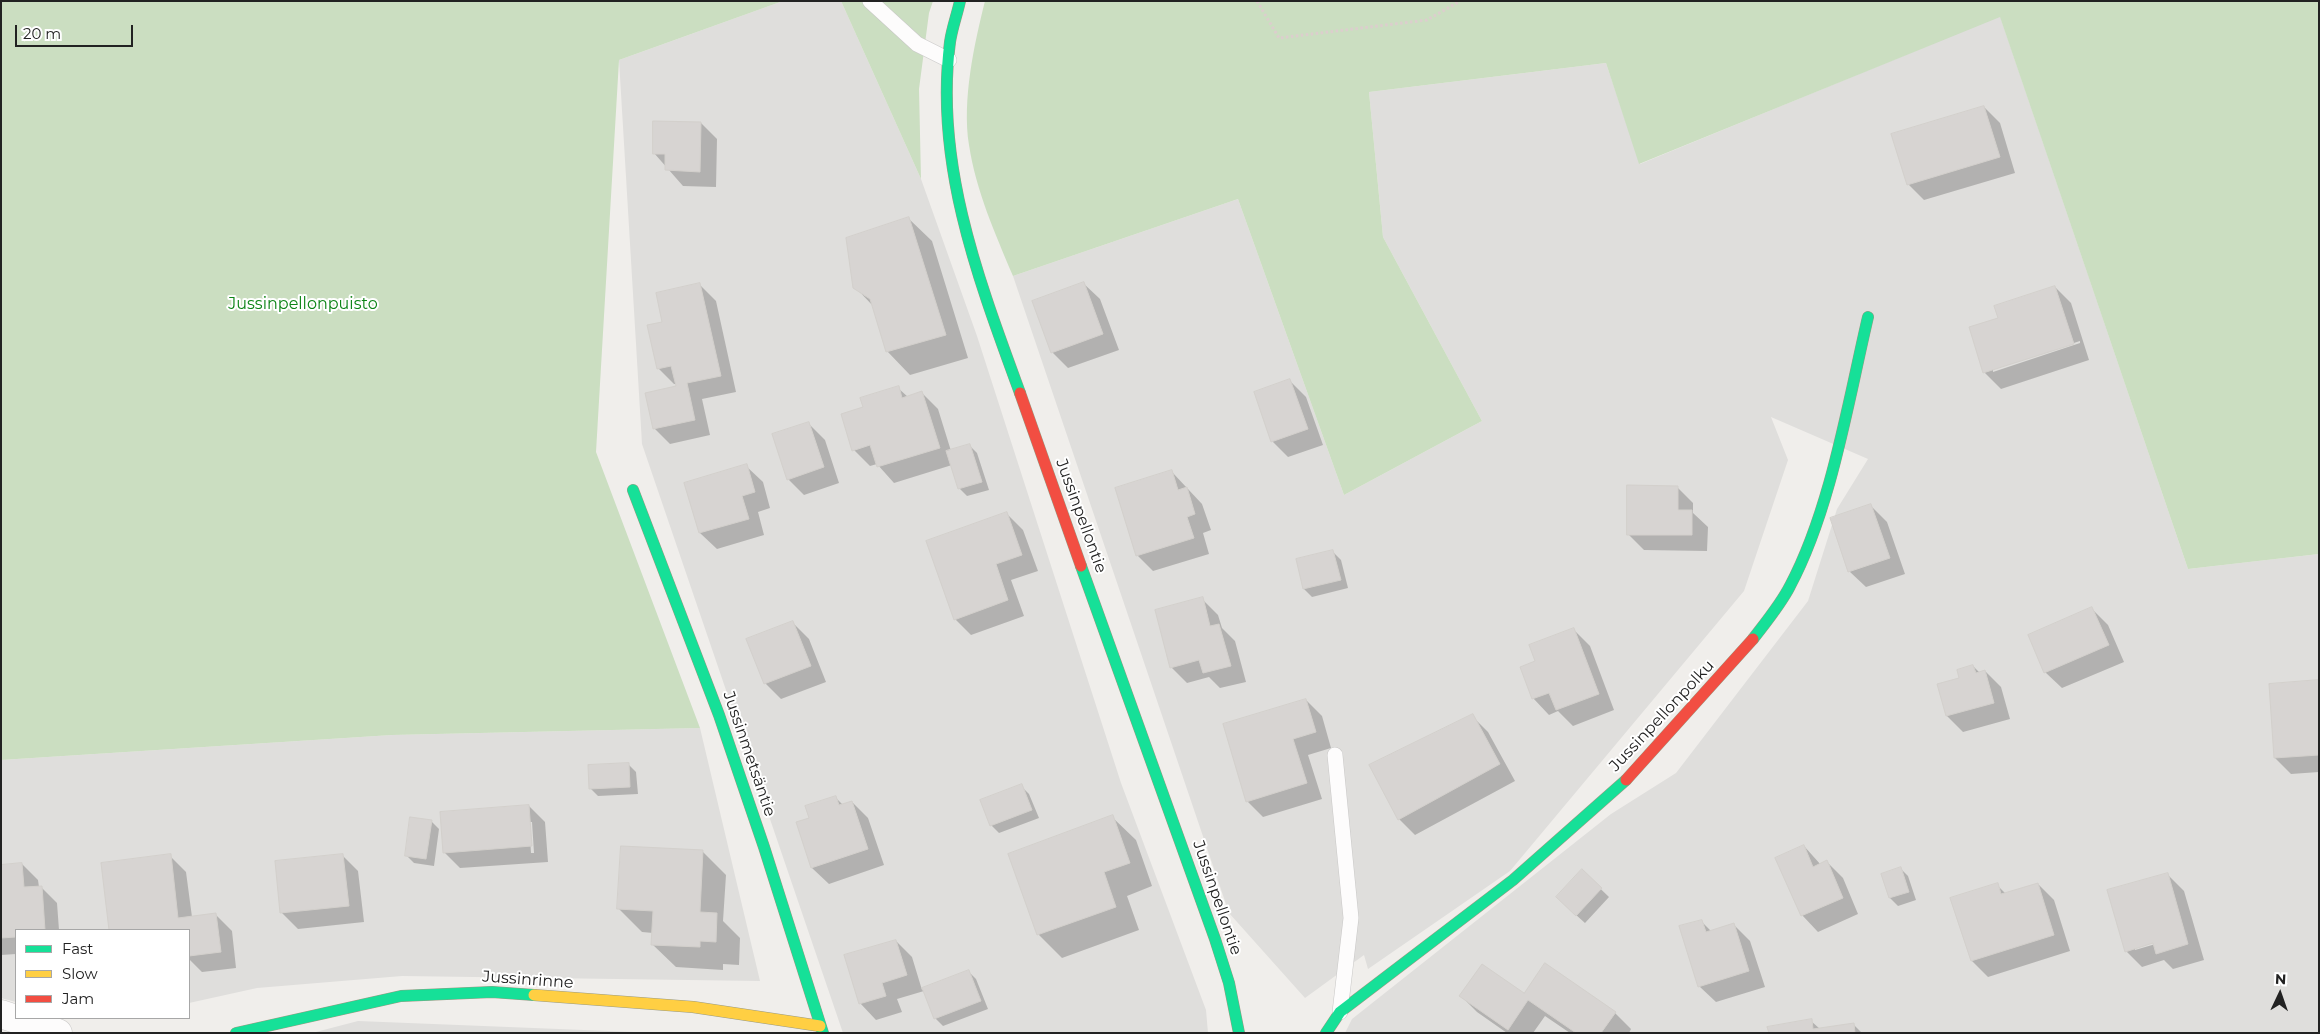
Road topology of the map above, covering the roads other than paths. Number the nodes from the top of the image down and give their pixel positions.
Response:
1 (870, 1) edge
2 (960, 1) edge
3 (949, 60) junction
4 (1868, 317) dead end
5 (633, 490) dead end
6 (1335, 754) dead end
7 (1340, 1012) junction
8 (1, 1014) edge
9 (15, 1019) edge
10 (16, 1019) edge
11 (822, 1030) edge
12 (58, 1033) edge
13 (236, 1033) edge
14 (1239, 1033) edge
15 (1326, 1033) edge

1 - 3 lane
2 - 3 street, Jussinpellontie
3 - 14 street, Jussinpellontie
4 - 7 street, Jussinpellonpolku
5 - 11 street, Jussinmetsäntie
6 - 7 lane
7 - 15 street, Jussinpellonpolku
8 - 9 street
10 - 12 street
11 - 13 street, Jussinrinne

